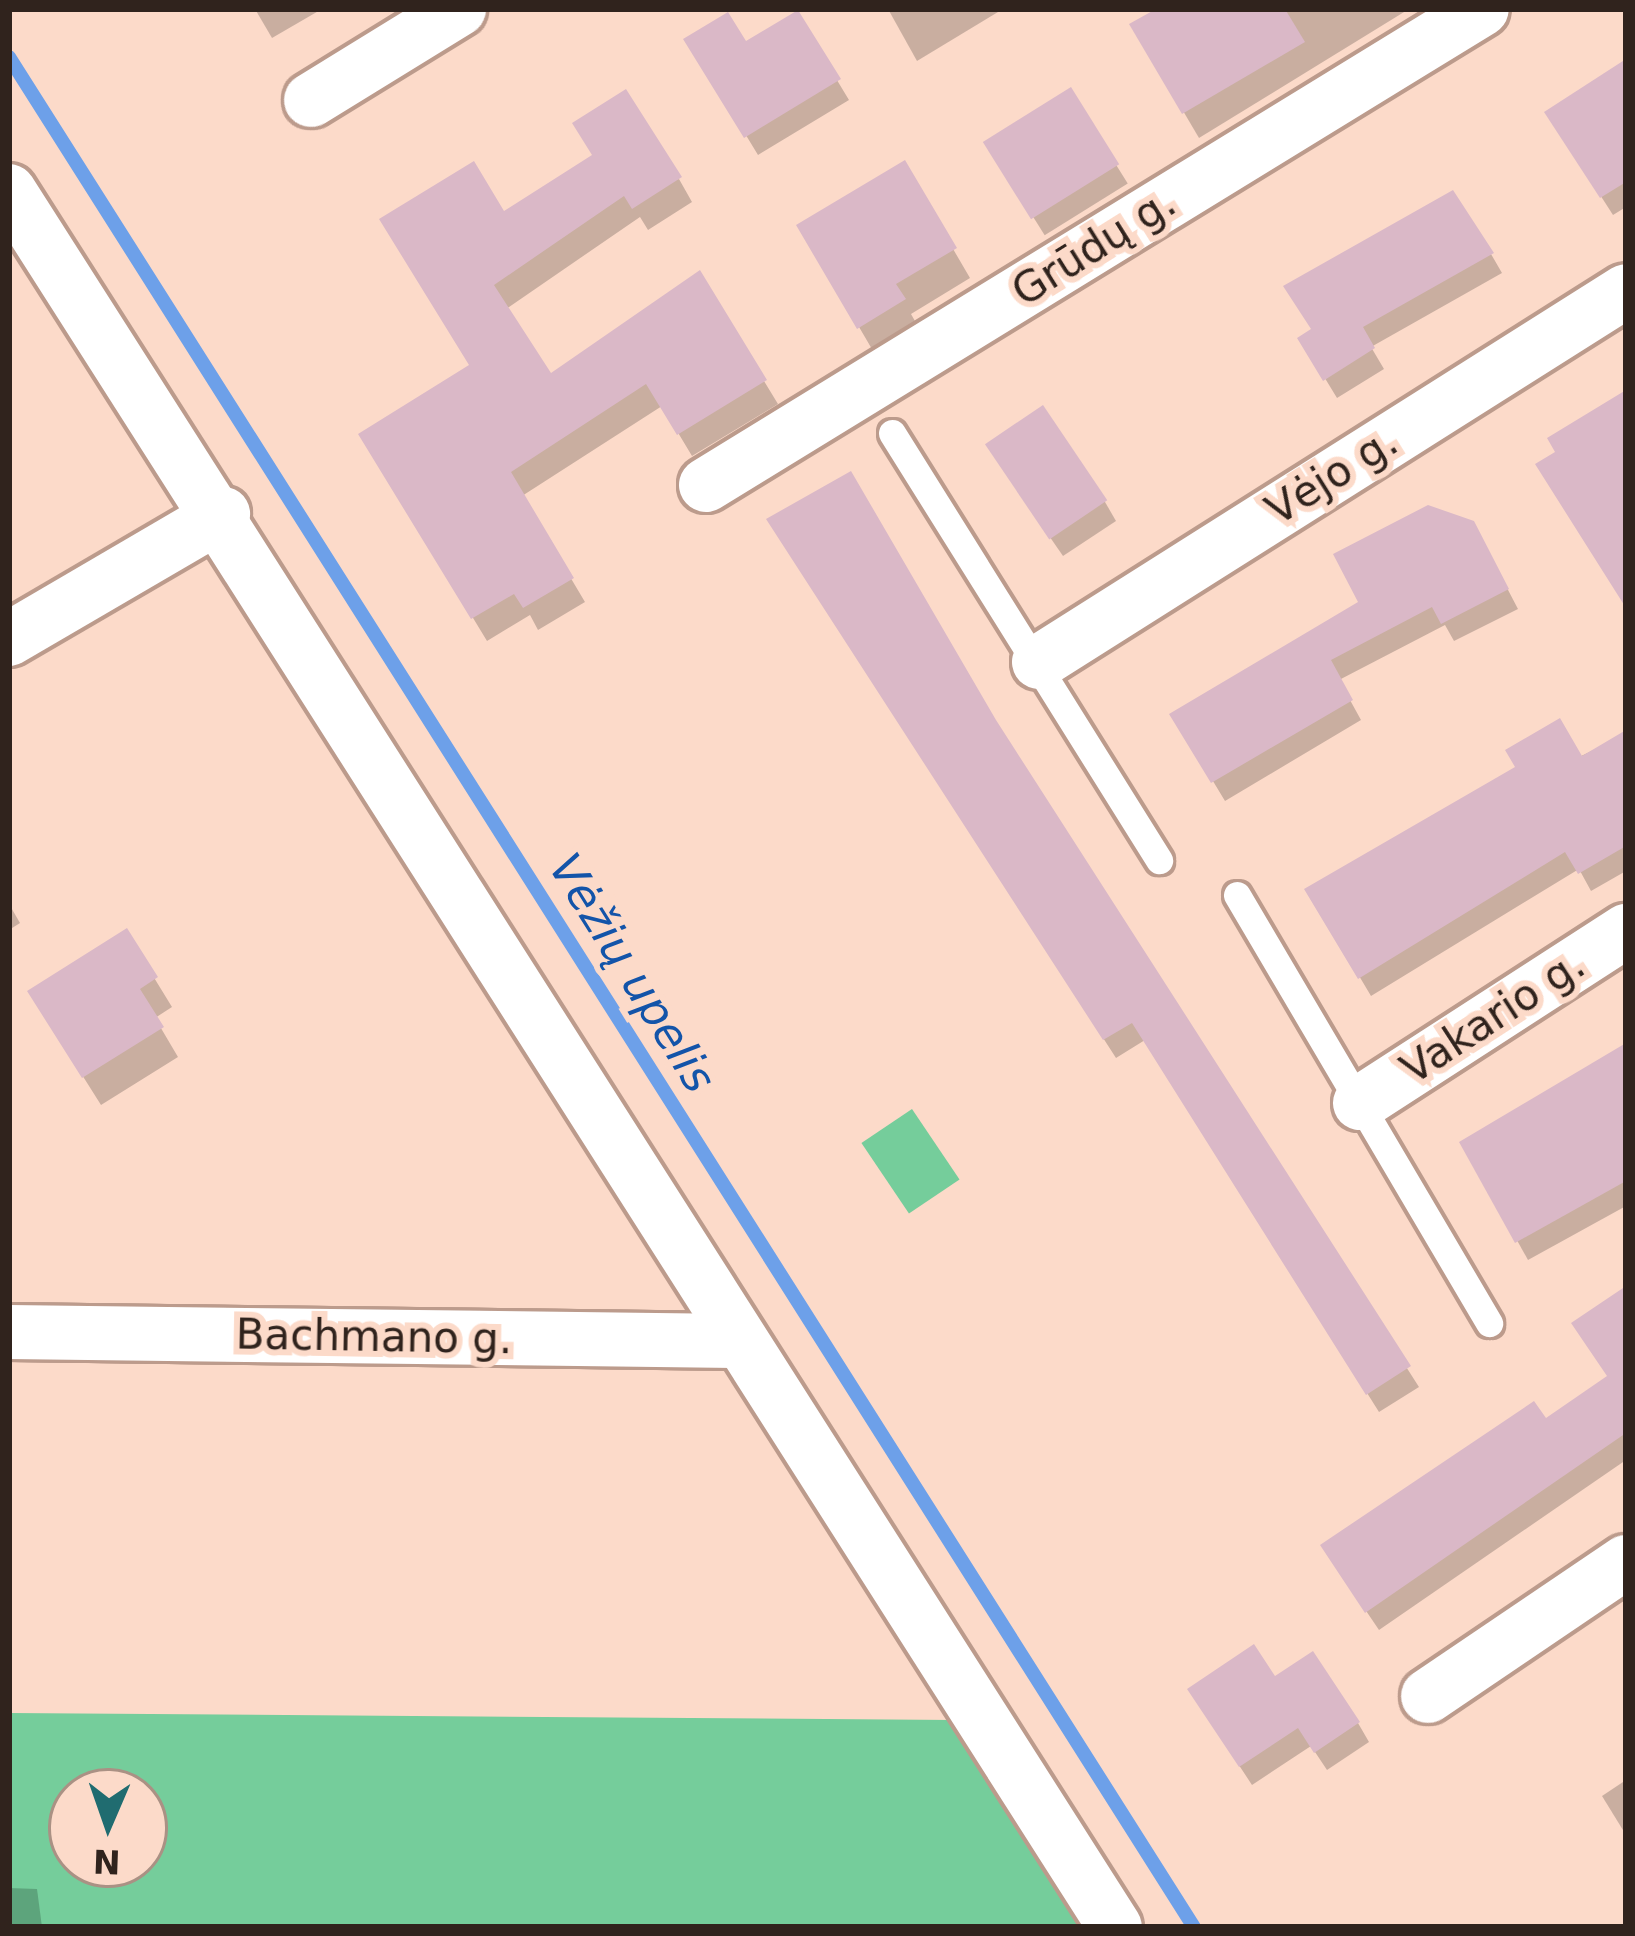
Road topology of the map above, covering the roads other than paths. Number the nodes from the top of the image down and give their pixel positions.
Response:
1 (459, 9) edge
2 (1482, 9) edge
3 (311, 100) dead end
4 (9, 191) edge
5 (1626, 291) edge
6 (892, 433) dead end
7 (706, 485) dead end
8 (223, 514) junction
9 (9, 639) edge
10 (1039, 662) junction
11 (1159, 860) dead end
12 (1237, 895) dead end
13 (1626, 931) edge
14 (1360, 1103) junction
15 (1489, 1323) dead end
16 (9, 1332) edge
17 (739, 1341) junction
18 (1626, 1562) edge
19 (1428, 1696) dead end
20 (1115, 1927) edge

1 - 3 street
2 - 7 street, Grūdų g.
4 - 8 street
5 - 10 street, Vėjo g.
6 - 10 lane
8 - 9 street
8 - 17 street
10 - 11 lane
12 - 14 lane
13 - 14 street, Vakario g.
14 - 15 lane
16 - 17 street, Bachmano g.
17 - 20 street
18 - 19 street

